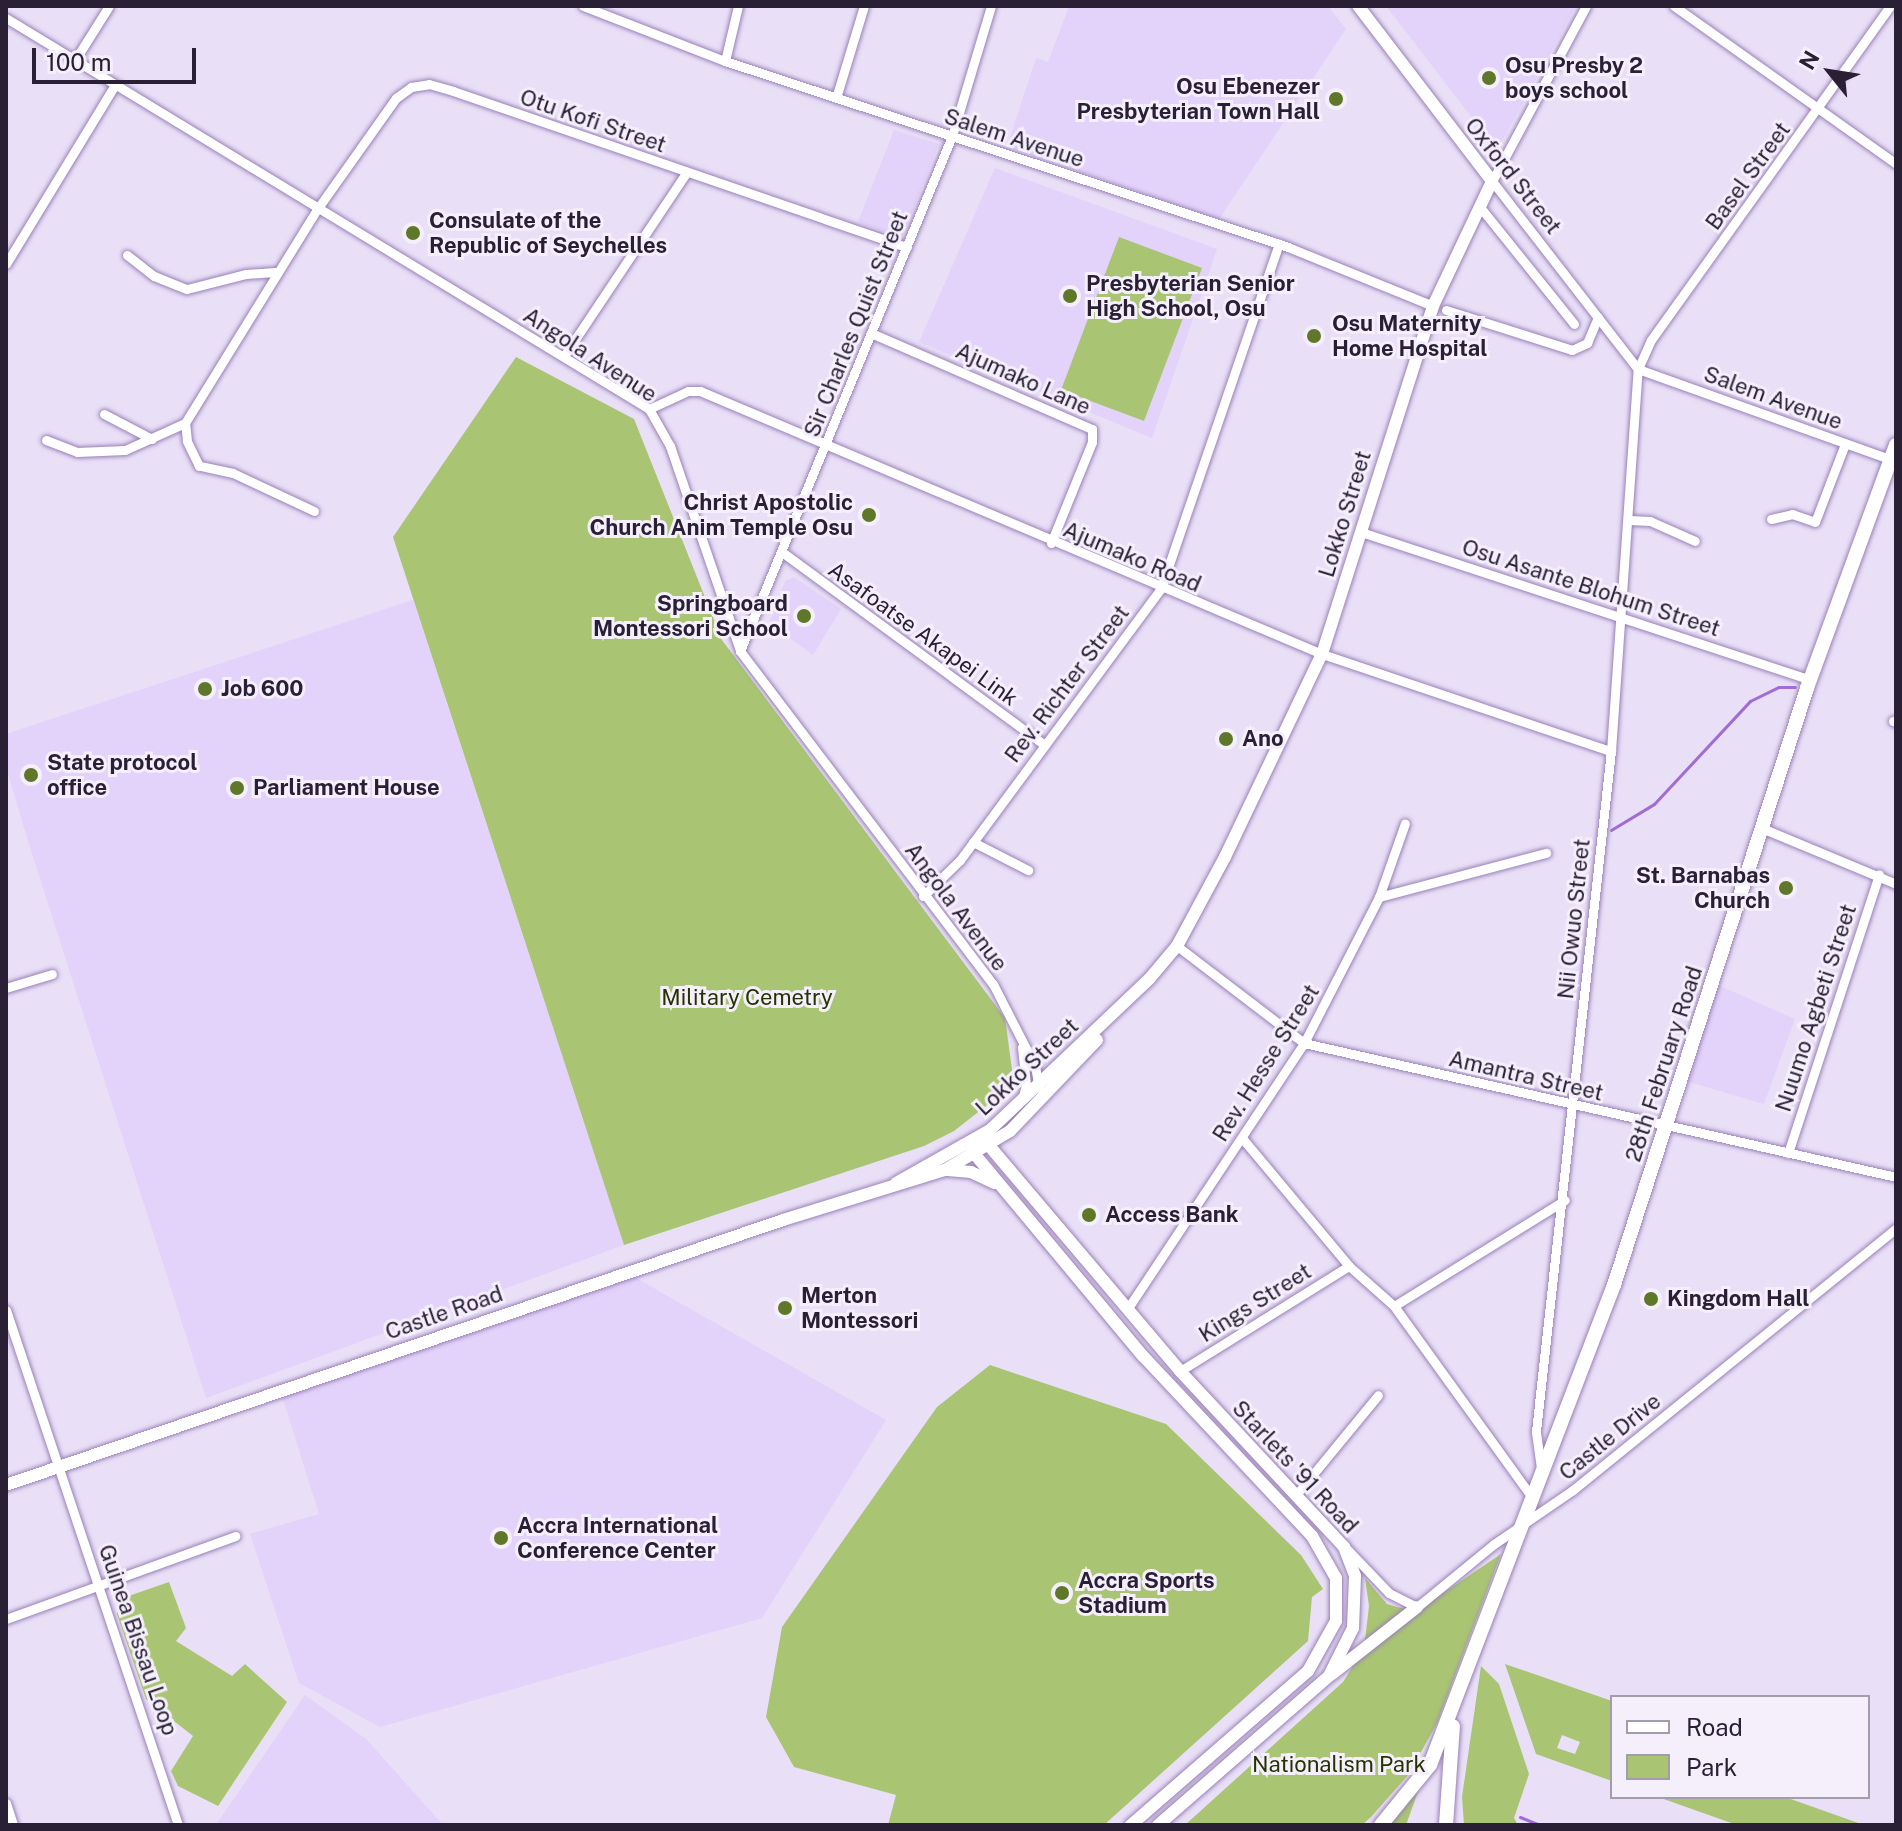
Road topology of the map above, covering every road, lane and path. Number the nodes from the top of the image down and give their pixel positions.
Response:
1 (109, 6) edge
2 (583, 6) edge
3 (738, 6) edge
4 (864, 6) edge
5 (991, 6) edge
6 (1358, 6) edge
7 (1586, 6) edge
8 (1674, 6) edge
9 (1890, 6) edge
10 (613, 11) edge
11 (6, 18) edge
12 (75, 60) junction
13 (725, 61) junction
14 (115, 85) junction
15 (836, 98) junction
16 (1820, 107) junction
17 (952, 136) junction
18 (1896, 164) edge
19 (686, 173) junction
20 (1492, 181) junction
21 (1480, 207) junction
22 (318, 208) junction
23 (1279, 244) junction
24 (907, 247) junction
25 (127, 255) dead end
26 (6, 264) edge
27 (275, 272) junction
28 (1439, 308) junction
29 (1598, 317) junction
30 (1574, 324) dead end
31 (871, 333) junction
32 (564, 356) junction
33 (1638, 369) junction
34 (649, 409) junction
35 (104, 414) dead end
36 (185, 423) junction
37 (152, 439) junction
38 (46, 440) dead end
39 (1845, 444) junction
40 (1896, 445) edge
41 (825, 446) junction
42 (1893, 461) edge
43 (314, 511) dead end
44 (1771, 519) dead end
45 (1629, 520) junction
46 (1361, 532) junction
47 (1695, 541) dead end
48 (1051, 543) junction
49 (782, 552) junction
50 (1161, 588) junction
51 (1623, 617) junction
52 (740, 651) junction
53 (1322, 654) junction
54 (1810, 680) junction
55 (1043, 744) junction
56 (1611, 751) junction
57 (1405, 823) dead end
58 (1764, 829) junction
59 (973, 842) junction
60 (1546, 853) dead end
61 (1028, 870) dead end
62 (1879, 875) junction
63 (1896, 884) edge
64 (923, 896) junction
65 (1379, 897) junction
66 (1177, 946) junction
67 (52, 974) dead end
68 (6, 988) edge
69 (1114, 1016) junction
70 (1021, 1040) junction
71 (1304, 1043) junction
72 (1038, 1083) junction
73 (1042, 1098) junction
74 (1022, 1100) junction
75 (1572, 1105) junction
76 (1666, 1128) junction
77 (1010, 1131) junction
78 (1242, 1138) junction
79 (986, 1141) junction
80 (972, 1151) junction
81 (1788, 1153) junction
82 (945, 1170) junction
83 (1009, 1170) junction
84 (1896, 1177) edge
85 (896, 1183) junction
86 (999, 1184) junction
87 (1565, 1200) junction
88 (1896, 1228) edge
89 (1349, 1266) junction
90 (1394, 1306) junction
91 (1128, 1308) junction
92 (6, 1310) edge
93 (1180, 1371) junction
94 (1378, 1395) dead end
95 (1225, 1420) junction
96 (1213, 1432) junction
97 (60, 1468) junction
98 (1541, 1472) junction
99 (6, 1485) edge
100 (1296, 1495) junction
101 (1532, 1497) junction
102 (1519, 1529) junction
103 (235, 1536) dead end
104 (1344, 1547) junction
105 (100, 1586) junction
106 (1417, 1607) junction
107 (6, 1619) edge
108 (1329, 1676) junction
109 (1462, 1691) junction
110 (1237, 1732) junction
111 (1249, 1746) junction
112 (6, 1803) edge
113 (1136, 1823) edge
114 (13, 1825) edge
115 (178, 1825) edge
116 (1159, 1825) edge
117 (1381, 1825) edge
118 (1446, 1825) edge

1 - 12 street
2 - 10 street, Salem Avenue
3 - 13 street
4 - 15 street
5 - 17 street, Sir Charles Quist Street
6 - 20 main road, Oxford Street
7 - 20 street, Lokko Street
8 - 16 street
9 - 16 street, Basel Street
10 - 13 street, Salem Avenue
11 - 12 street, Angola Avenue
12 - 14 street, Angola Avenue
13 - 15 street, Salem Avenue
14 - 22 street, Angola Avenue
14 - 26 street
15 - 17 street, Salem Avenue
16 - 18 street
16 - 33 street, Basel Street
17 - 23 street, Salem Avenue
17 - 24 street, Sir Charles Quist Street
19 - 22 street, Otu Kofi Street
19 - 24 street, Otu Kofi Street
19 - 32 street
20 - 21 main road, Lokko Street
20 - 29 street, Oxford Street
21 - 28 main road, Lokko Street
21 - 30 street
22 - 27 street, Otu Kofi Street
22 - 32 street, Angola Avenue
23 - 28 street, Salem Avenue
23 - 50 street, Rev. Richter Street
24 - 31 street, Sir Charles Quist Street
25 - 27 street
27 - 36 street, Otu Kofi Street
28 - 29 street, Salem Avenue
28 - 46 main road, Lokko Street
29 - 33 street, Oxford Street
31 - 41 street, Sir Charles Quist Street
31 - 48 street, Ajumako Lane
32 - 34 street, Angola Avenue
33 - 39 street, Salem Avenue
33 - 45 street, Nii Owuo Street
34 - 41 street, Ajumako Road
34 - 52 street, Angola Avenue
35 - 37 street
36 - 37 street
36 - 43 street
37 - 38 street
39 - 42 street, Salem Avenue
39 - 44 street
40 - 42 main road, 28th February Road
41 - 48 street, Ajumako Road
41 - 49 street, Sir Charles Quist Street
42 - 54 main road, 28th February Road
45 - 47 street
45 - 51 street, Nii Owuo Street
46 - 51 street, Osu Asante Blohum Street
46 - 53 main road, Lokko Street
48 - 50 street, Ajumako Road
49 - 52 street, Sir Charles Quist Street
49 - 55 street, Asafoatse Akapei Link
50 - 53 street, Ajumako Road
50 - 55 street, Rev. Richter Street
51 - 54 street, Osu Asante Blohum Street
51 - 56 street, Nii Owuo Street
52 - 64 street, Angola Avenue
53 - 56 street, Ajumako Road
53 - 66 main road, Lokko Street
54 - 58 main road, 28th February Road
55 - 59 street, Rev. Richter Street
56 - 75 street, Nii Owuo Street
57 - 65 street, Rev. Hesse Street
58 - 62 street
58 - 76 main road, 28th February Road
59 - 61 street
59 - 64 street, Rev. Richter Street
60 - 65 street
62 - 63 street
62 - 81 street, Nuumo Agbeti Street
64 - 70 street, Angola Avenue
65 - 71 street, Rev. Hesse Street
66 - 69 main road, Lokko Street
66 - 71 street, Amantra Street
67 - 68 street
69 - 72 main road, Lokko Street
69 - 73 main road, Lokko Street
70 - 72 street, Angola Avenue
70 - 74 street, Angola Avenue
71 - 75 street, Amantra Street
71 - 78 street, Rev. Hesse Street
72 - 73 street, Angola Avenue
72 - 74 main road, Lokko Street
73 - 77 main road, Lokko Street
74 - 79 main road, Lokko Street
75 - 76 street, Amantra Street
75 - 87 street, Nii Owuo Street
76 - 81 street, Amantra Street
76 - 98 main road, 28th February Road
77 - 79 main road, Lokko Street
77 - 83 main road
78 - 89 street
78 - 91 street, Rev. Hesse Street
79 - 80 main road, Lokko Street
79 - 83 main road, Starlets '91 Road
80 - 82 main road, Castle Road
80 - 85 main road, Castle Road
80 - 86 main road, Starlets '91 Road
81 - 84 street, Amantra Street
82 - 85 main road, Castle Road
82 - 86 main road
83 - 91 main road, Starlets '91 Road
85 - 97 main road, Castle Road
86 - 96 main road, Starlets '91 Road
87 - 90 street
87 - 98 street, Nii Owuo Street
88 - 102 street, Castle Drive
89 - 90 street
89 - 93 street, Kings Street
90 - 101 street
91 - 93 main road, Starlets '91 Road
92 - 97 street, Guinea Bissau Loop
93 - 95 main road, Starlets '91 Road
94 - 100 street
95 - 96 main road
95 - 100 main road, Starlets '91 Road
96 - 110 main road, Starlets '91 Road
97 - 99 main road, Castle Road
97 - 105 street, Guinea Bissau Loop
98 - 101 main road, 28th February Road
100 - 104 main road, Starlets '91 Road
101 - 102 main road, 28th February Road
102 - 106 street, Castle Drive
102 - 109 main road, 28th February Road
103 - 105 street
104 - 106 street
104 - 108 main road, Starlets '91 Road
105 - 107 street
105 - 115 street, Guinea Bissau Loop
106 - 108 main road
108 - 111 main road, Starlets '91 Road
109 - 117 main road, 28th February Road
109 - 118 main road, 28th February Road
110 - 111 main road
110 - 113 main road, Starlets '91 Road
111 - 116 main road, Starlets '91 Road
112 - 114 street

